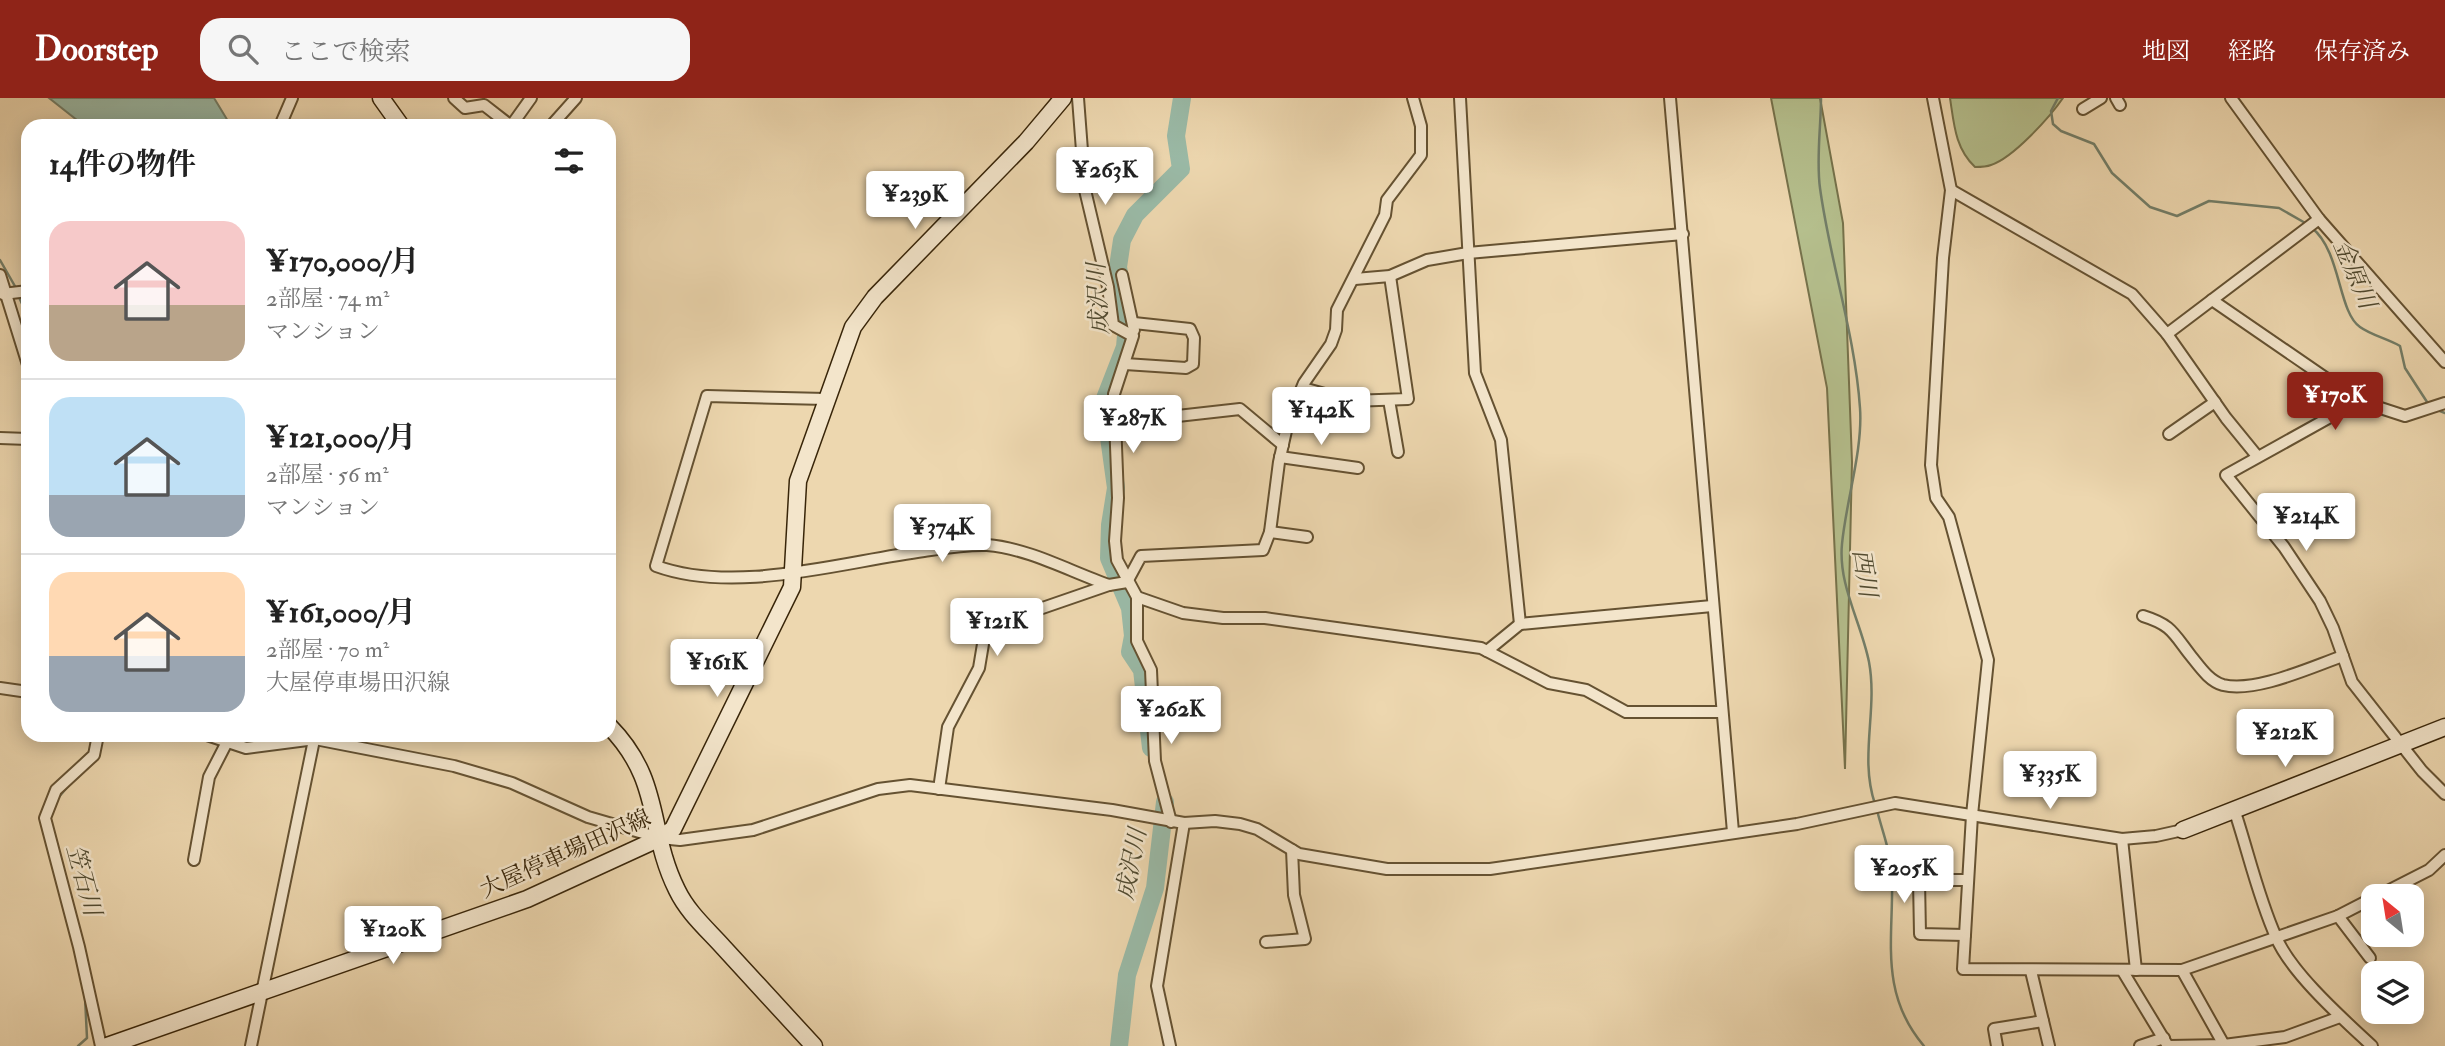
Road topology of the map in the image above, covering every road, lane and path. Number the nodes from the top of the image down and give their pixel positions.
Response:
1 (292, 98) edge
2 (380, 98) edge
3 (454, 98) edge
4 (531, 98) edge
5 (576, 98) edge
6 (1063, 98) edge
7 (1078, 98) edge
8 (1413, 98) edge
9 (1460, 98) edge
10 (1670, 98) edge
11 (1933, 98) edge
12 (2101, 98) edge
13 (2231, 98) edge
14 (2083, 109) dead end
15 (283, 119) edge
16 (396, 119) edge
17 (502, 119) edge
18 (516, 119) edge
19 (557, 119) edge
20 (1951, 190) junction
21 (2319, 219) junction
22 (1683, 234) junction
23 (1468, 253) junction
24 (0, 275) edge
25 (1122, 275) dead end
26 (1390, 276) junction
27 (1355, 279) junction
28 (21, 292) edge
29 (3, 294) edge
30 (2211, 300) junction
31 (1129, 330) junction
32 (2166, 334) junction
33 (21, 345) edge
34 (2445, 362) edge
35 (1125, 364) junction
36 (1303, 388) junction
37 (826, 399) junction
38 (1389, 400) junction
39 (2359, 401) junction
40 (2215, 402) junction
41 (2445, 403) edge
42 (1115, 423) junction
43 (2169, 434) dead end
44 (0, 438) edge
45 (21, 439) edge
46 (1281, 451) junction
47 (1398, 452) dead end
48 (2257, 456) junction
49 (1358, 468) dead end
50 (1270, 532) junction
51 (1307, 537) dead end
52 (794, 572) junction
53 (1124, 583) junction
54 (1109, 584) junction
55 (1137, 597) junction
56 (1712, 606) junction
57 (2143, 616) dead end
58 (1520, 624) junction
59 (1487, 651) junction
60 (2343, 656) junction
61 (0, 688) edge
62 (21, 691) edge
63 (1722, 712) junction
64 (2445, 727) edge
65 (616, 735) edge
66 (97, 742) edge
67 (227, 742) joint
68 (284, 742) edge
69 (314, 742) edge
70 (339, 742) edge
71 (2401, 744) junction
72 (939, 789) junction
73 (2445, 794) edge
74 (2234, 809) junction
75 (1972, 815) junction
76 (1169, 821) junction
77 (1184, 824) junction
78 (2183, 830) joint
79 (1733, 832) junction
80 (660, 838) junction
81 (2122, 839) junction
82 (1292, 850) junction
83 (2445, 855) edge
84 (194, 860) dead end
85 (1968, 880) junction
86 (2402, 884) edge
87 (2361, 904) edge
88 (2338, 916) junction
89 (1965, 934) junction
90 (2276, 939) junction
91 (1266, 942) dead end
92 (2370, 958) dead end
93 (2122, 970) junction
94 (2136, 970) junction
95 (2182, 970) junction
96 (2031, 971) junction
97 (262, 994) junction
98 (2340, 1017) junction
99 (2043, 1021) junction
100 (2167, 1043) edge
101 (2224, 1045) edge
102 (101, 1046) edge
103 (107, 1046) edge
104 (251, 1046) edge
105 (814, 1046) edge
106 (1170, 1046) edge
107 (1997, 1046) edge
108 (2049, 1046) edge
109 (2140, 1046) edge
110 (2372, 1046) edge

1 - 15 street
2 - 16 main road
3 - 17 street
4 - 18 street
5 - 19 street
6 - 37 main road, 大屋停車場田沢線
7 - 31 street
8 - 27 street
9 - 23 street
10 - 22 street
11 - 20 street
12 - 14 street
13 - 21 street
20 - 32 street
20 - 75 street
21 - 30 street
21 - 34 street
22 - 23 street
22 - 56 street
23 - 26 street
23 - 58 street
24 - 29 street
25 - 31 street
26 - 27 street
26 - 38 street
27 - 36 street
28 - 29 street
29 - 33 street
30 - 32 street
30 - 39 street
31 - 35 street
31 - 35 street
32 - 40 street
35 - 42 street
36 - 38 street
36 - 46 street
37 - 52 main road, 大屋停車場田沢線
37 - 52 street
38 - 47 street
39 - 41 street
39 - 48 street
40 - 43 street
40 - 48 street
42 - 46 street
42 - 53 street
44 - 45 street
46 - 49 street
46 - 50 street
48 - 60 street
50 - 51 street
50 - 53 street
52 - 54 street
52 - 80 main road, 大屋停車場田沢線
53 - 54 street
53 - 55 street
54 - 72 street
55 - 59 street
55 - 76 street
56 - 58 street
56 - 63 street
57 - 60 street
58 - 59 street
59 - 63 street
60 - 71 street
61 - 62 street
63 - 79 street
64 - 71 main road
65 - 80 main road
66 - 102 street
67 - 68 street
67 - 84 street
69 - 97 street
70 - 80 street
71 - 73 street
71 - 74 main road
72 - 76 street
72 - 80 street
74 - 78 main road
74 - 90 street
75 - 79 street
75 - 81 street
75 - 85 street
76 - 77 street
77 - 82 street
77 - 106 street
78 - 81 street
79 - 82 street
80 - 97 main road, 大屋停車場田沢線
80 - 105 main road
81 - 94 street
82 - 91 street
83 - 86 street
85 - 89 street
85 - 89 street
87 - 88 street
88 - 90 street
88 - 92 street
89 - 96 street
90 - 95 street
90 - 98 street
93 - 94 street
93 - 96 street
93 - 100 street
94 - 95 street
95 - 101 street
96 - 99 street
97 - 103 main road, 大屋停車場田沢線
97 - 104 street
98 - 101 street
98 - 110 street
99 - 107 street
99 - 108 street
100 - 101 street
100 - 109 street

